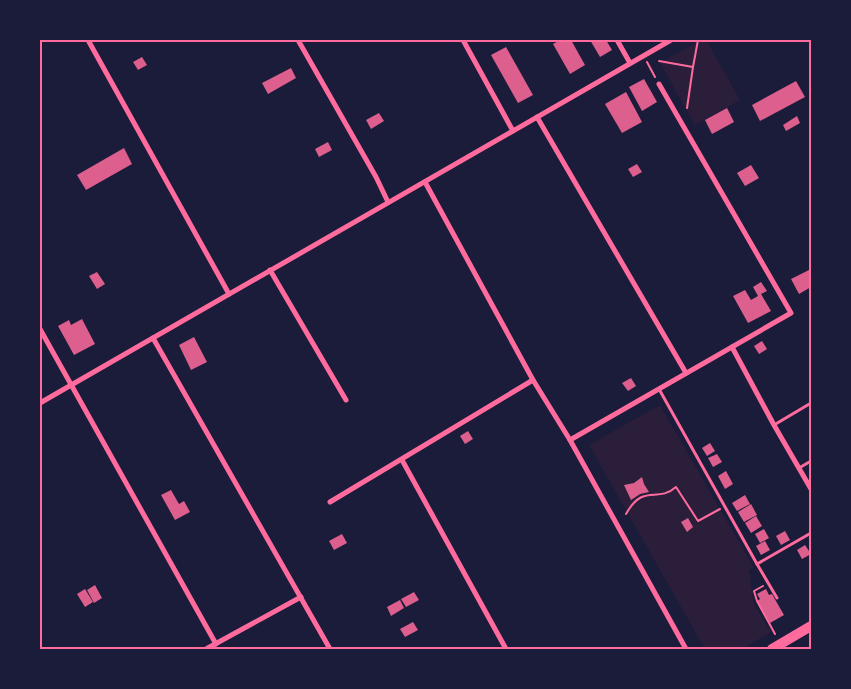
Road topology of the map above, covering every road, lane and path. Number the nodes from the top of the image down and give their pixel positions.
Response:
1 (88, 40) edge
2 (298, 40) edge
3 (463, 40) edge
4 (617, 40) edge
5 (671, 40) edge
6 (698, 40) edge
7 (643, 56) junction
8 (659, 61) dead end
9 (630, 63) junction
10 (693, 67) junction
11 (659, 84) joint
12 (688, 108) dead end
13 (537, 117) junction
14 (514, 130) junction
15 (425, 182) junction
16 (388, 202) junction
17 (270, 270) junction
18 (229, 294) junction
19 (40, 329) edge
20 (153, 338) junction
21 (732, 347) junction
22 (686, 373) junction
23 (533, 380) junction
24 (72, 385) junction
25 (658, 389) junction
26 (346, 400) dead end
27 (40, 402) edge
28 (811, 403) edge
29 (774, 425) junction
30 (570, 440) junction
31 (402, 460) junction
32 (811, 461) edge
33 (799, 468) junction
34 (811, 489) edge
35 (330, 502) dead end
36 (722, 508) dead end
37 (626, 514) dead end
38 (811, 533) edge
39 (758, 564) junction
40 (768, 583) junction
41 (300, 596) junction
42 (777, 598) dead end
43 (811, 626) edge
44 (811, 632) edge
45 (775, 634) dead end
46 (216, 644) junction
47 (811, 647) edge
48 (206, 649) edge
49 (330, 649) edge
50 (506, 649) edge
51 (686, 649) edge
52 (773, 649) edge
53 (807, 649) edge

1 - 18 street
2 - 16 street
3 - 14 street
4 - 9 street
5 - 7 street
6 - 10 path
7 - 9 street
7 - 11 path
8 - 10 path
9 - 13 street
10 - 12 path
11 - 21 street
13 - 14 street
13 - 22 street
14 - 15 street
15 - 16 street
15 - 23 street
16 - 17 street
17 - 18 street
17 - 26 street
18 - 20 street
19 - 24 street
20 - 24 street
20 - 41 street
21 - 22 street
21 - 29 street
22 - 25 street
23 - 30 street
23 - 31 street
24 - 27 street
24 - 46 street
25 - 30 street
25 - 39 lane
28 - 29 lane
29 - 33 street
30 - 51 street
31 - 35 street
31 - 50 street
32 - 33 lane
33 - 34 street
36 - 37 path
38 - 39 lane
39 - 40 lane
40 - 42 lane
40 - 45 path
41 - 46 street
41 - 49 street
43 - 52 main road
44 - 52 main road
46 - 48 street
47 - 53 path

